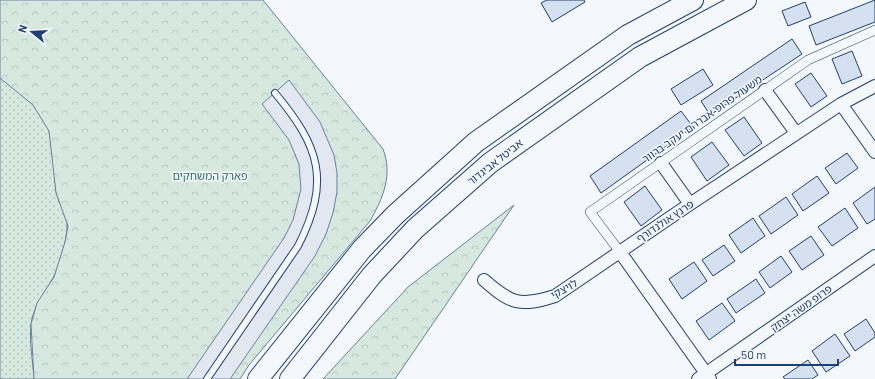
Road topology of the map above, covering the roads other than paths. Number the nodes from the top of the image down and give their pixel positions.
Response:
1 (693, 0) edge
2 (746, 0) edge
3 (875, 30) edge
4 (875, 86) edge
5 (765, 90) junction
6 (275, 93) dead end
7 (841, 104) junction
8 (796, 133) junction
9 (875, 152) edge
10 (660, 163) junction
11 (690, 204) junction
12 (620, 252) junction
13 (875, 256) edge
14 (484, 280) dead end
15 (705, 377) edge
16 (207, 379) edge
17 (258, 379) edge
18 (290, 379) edge

1 - 17 main road
2 - 18 main road, אביטל אביגדור
3 - 5 street, משעול פרופ' אברהם יעקב ברוור
4 - 7 street, פרנץ אולנדורף
5 - 8 street
5 - 10 street, משעול פרופ' אברהם יעקב ברוור
6 - 16 lane
7 - 8 street, פרנץ אולנדורף
7 - 9 street
8 - 11 street, פרנץ אולנדורף
10 - 11 street
10 - 12 street, משעול פרופ' אברהם יעקב ברוור
11 - 12 street, פרנץ אולנדורף
12 - 14 street, לויצקי
12 - 15 street
13 - 15 street, פרופ משה יצחק

